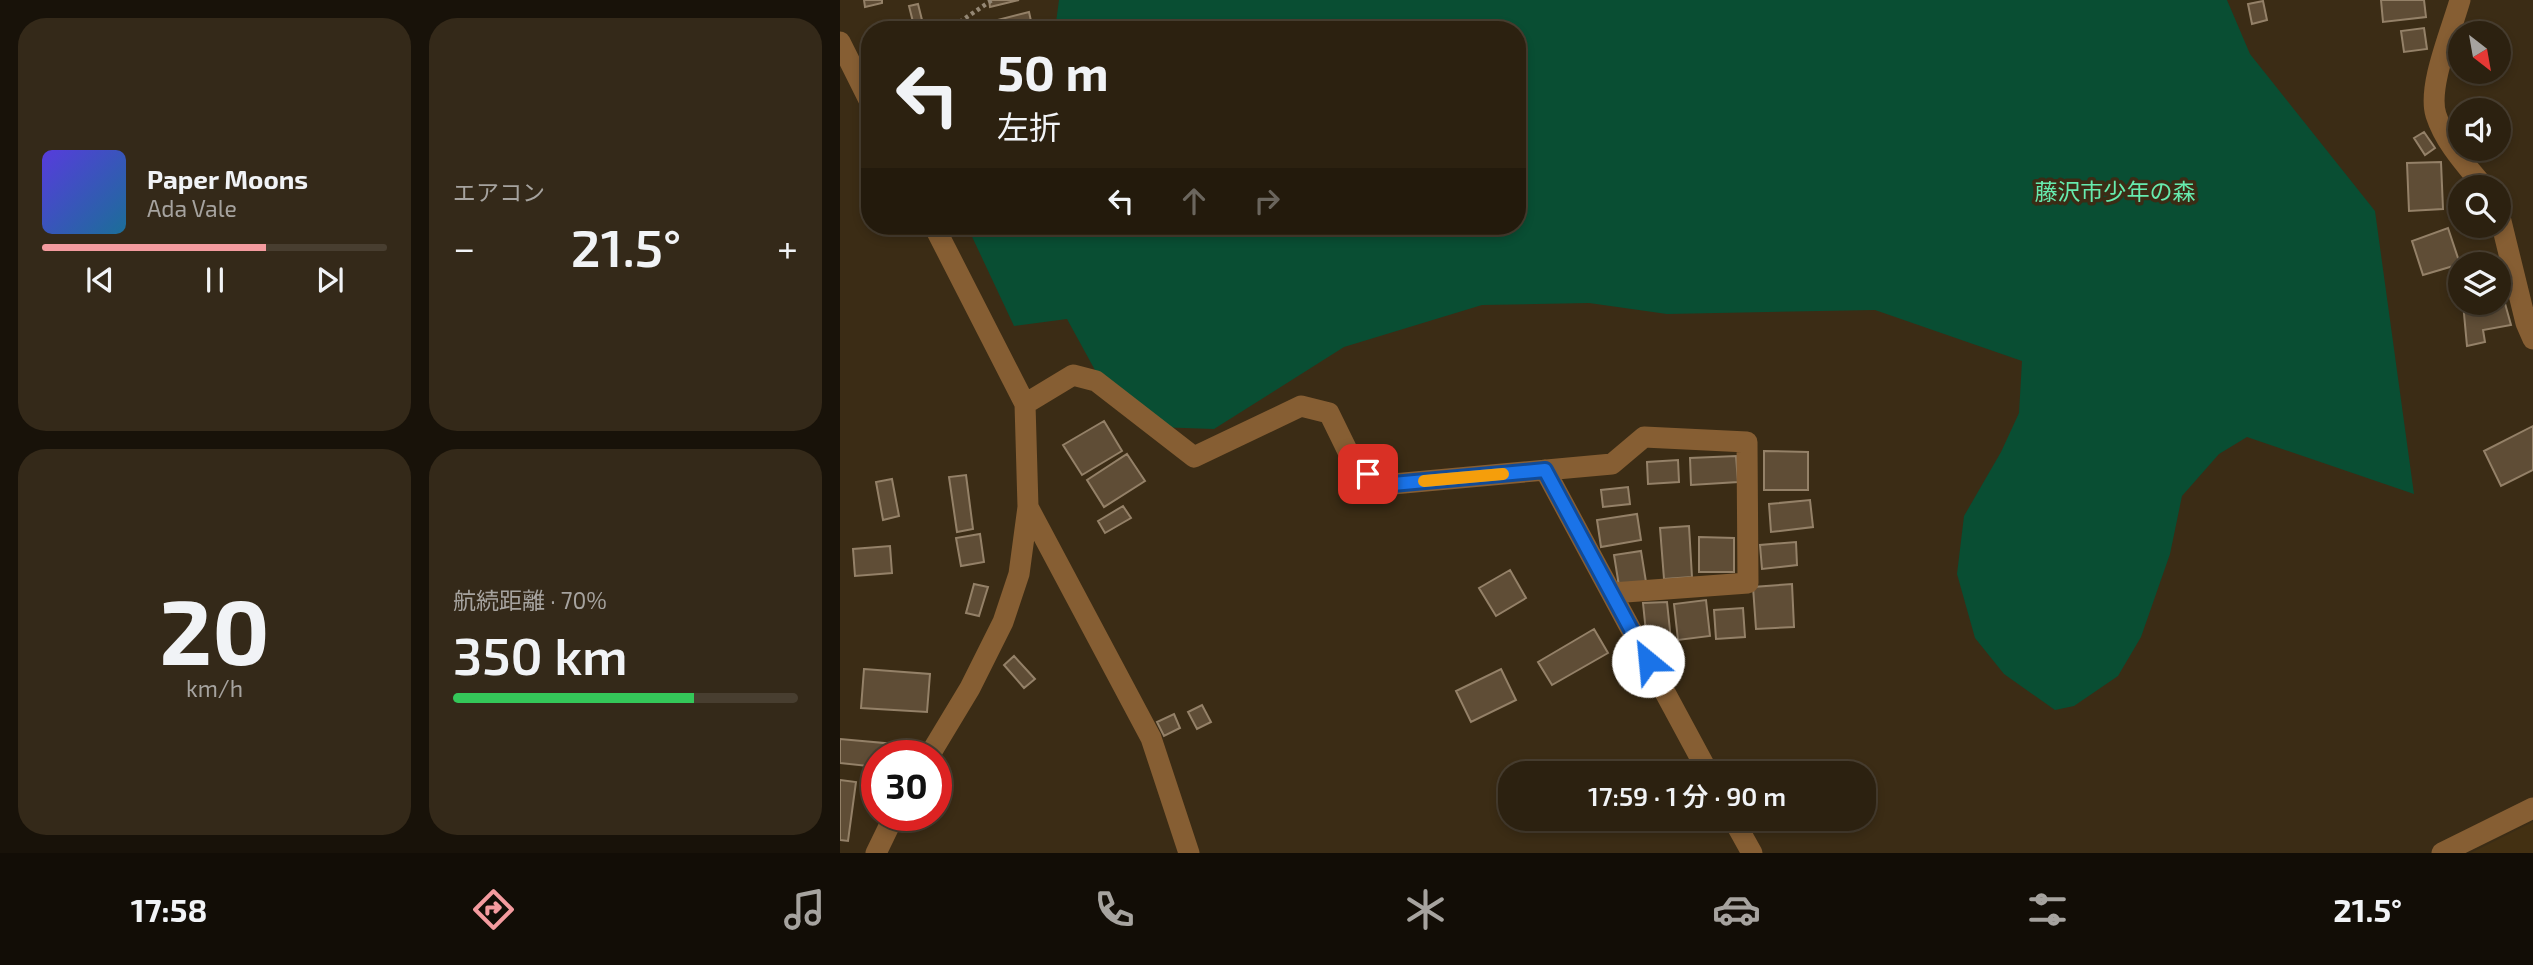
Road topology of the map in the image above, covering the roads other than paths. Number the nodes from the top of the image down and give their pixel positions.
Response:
1 (2460, 0) edge
2 (840, 42) edge
3 (861, 84) edge
4 (2475, 175) edge
5 (939, 235) edge
6 (2505, 238) edge
7 (2533, 339) edge
8 (1025, 404) junction
9 (1545, 470) junction
10 (1028, 507) junction
11 (1612, 593) junction
12 (939, 740) edge
13 (1702, 761) edge
14 (2533, 808) edge
15 (887, 831) edge
16 (1740, 831) edge
17 (876, 853) edge
18 (1189, 853) edge
19 (1752, 853) edge
20 (2442, 853) edge

1 - 4 street
2 - 3 street
5 - 8 street
6 - 7 street
8 - 9 street
8 - 10 street
9 - 11 street
9 - 11 street
10 - 12 street
10 - 18 street
11 - 13 street
14 - 20 street
15 - 17 street
16 - 19 street

